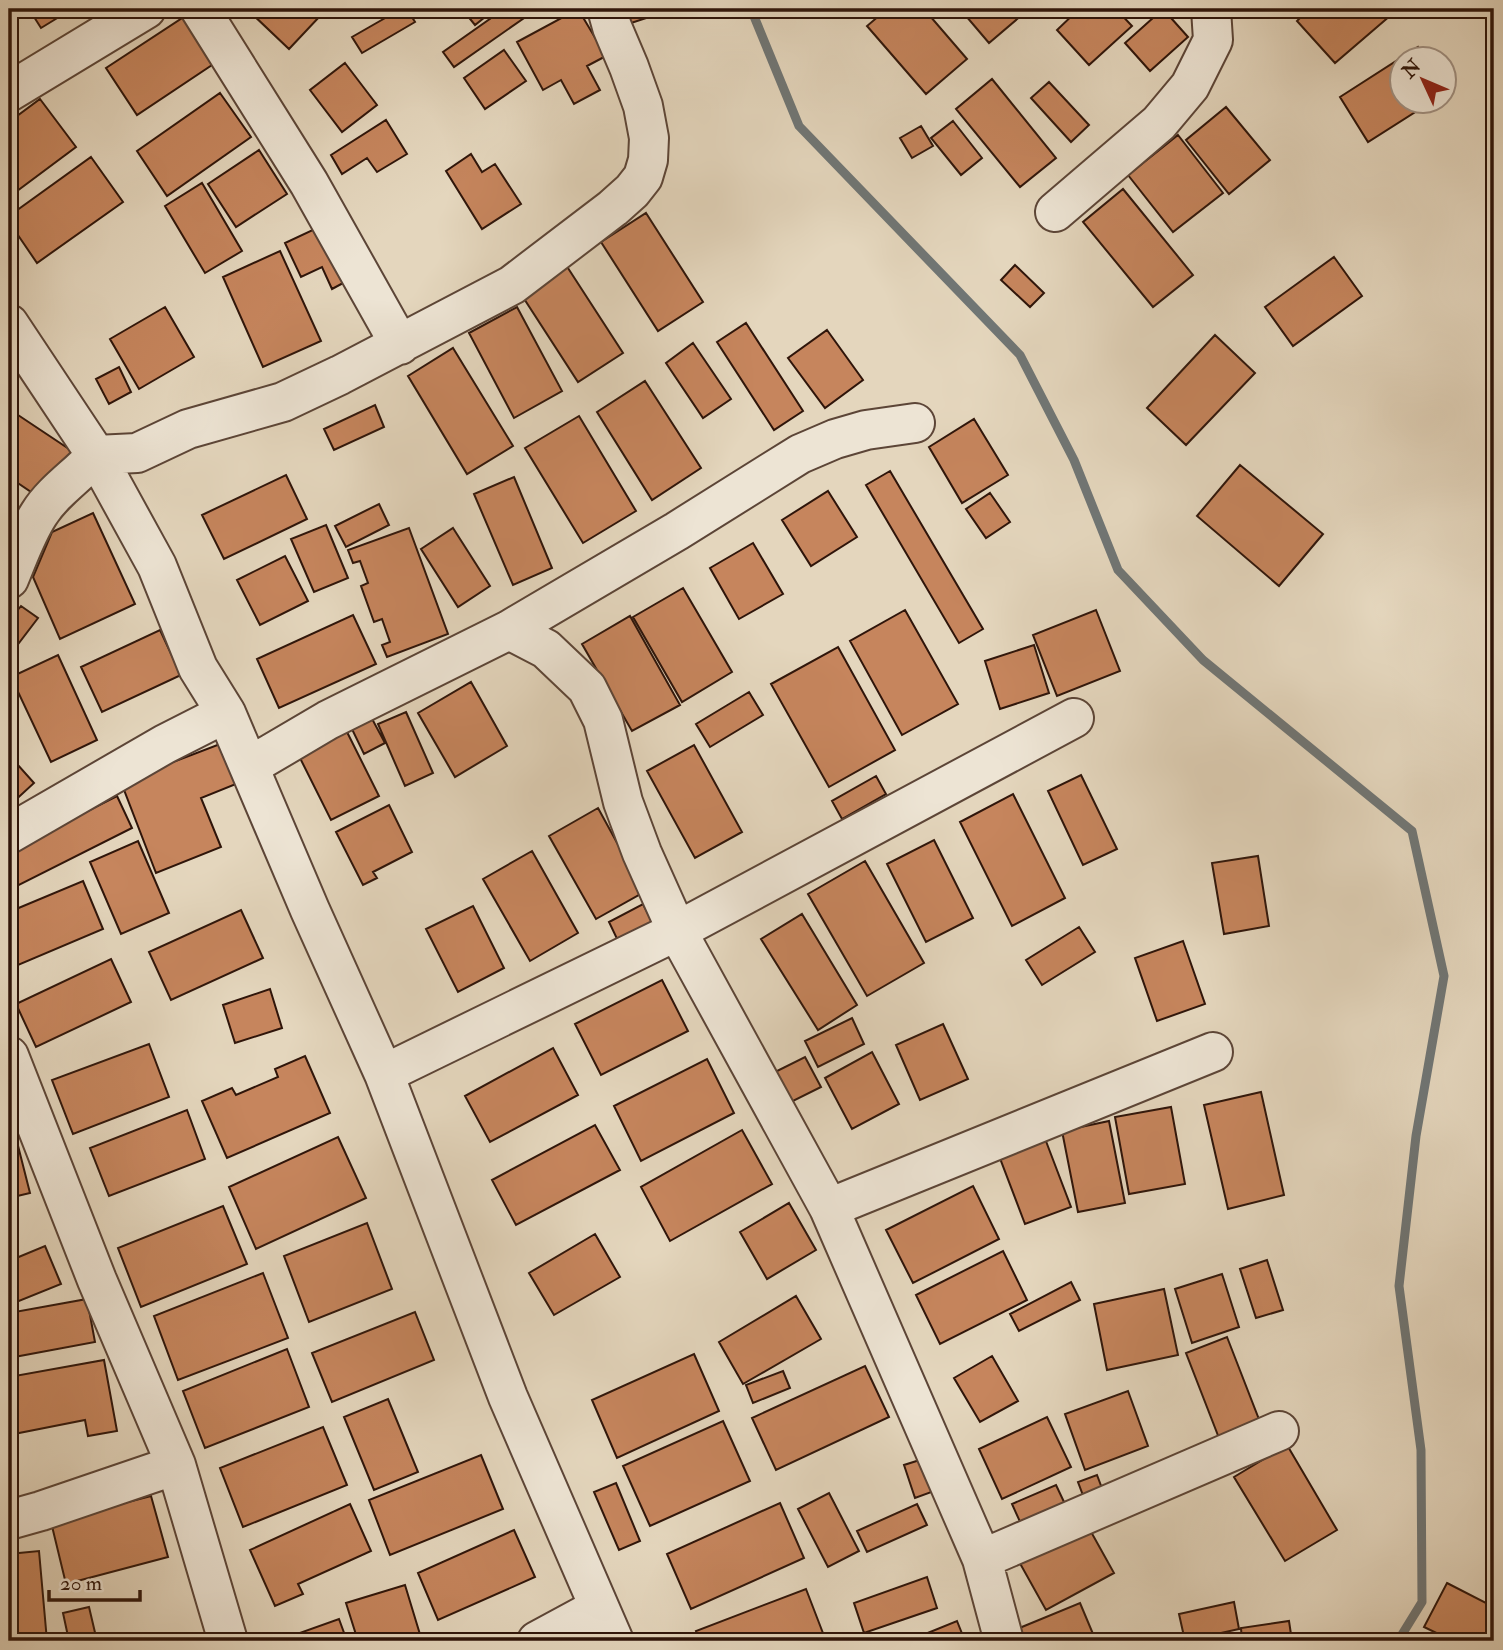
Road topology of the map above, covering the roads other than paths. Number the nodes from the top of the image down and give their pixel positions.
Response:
1 (146, 9) edge
2 (607, 9) edge
3 (1211, 9) edge
4 (212, 13) edge
5 (9, 92) edge
6 (1055, 212) dead end
7 (9, 324) edge
8 (400, 345) junction
9 (915, 423) dead end
10 (96, 455) junction
11 (24, 509) edge
12 (9, 579) edge
13 (509, 630) junction
14 (226, 713) junction
15 (1073, 718) dead end
16 (250, 766) junction
17 (9, 834) edge
18 (677, 931) junction
19 (1213, 1052) dead end
20 (9, 1056) edge
21 (384, 1073) junction
22 (829, 1208) junction
23 (1279, 1431) dead end
24 (176, 1465) junction
25 (9, 1520) edge
26 (982, 1559) junction
27 (606, 1624) edge
28 (228, 1641) edge
29 (537, 1641) edge
30 (1004, 1641) edge

1 - 5 street
2 - 8 street
3 - 6 street
4 - 8 street
7 - 10 street
8 - 10 street
9 - 13 street
10 - 11 street
10 - 14 street
11 - 12 street
13 - 16 street
13 - 18 street
14 - 16 street
14 - 17 street
15 - 18 street
16 - 21 street
18 - 21 street
18 - 22 street
19 - 22 street
20 - 24 street
21 - 27 street
22 - 26 street
23 - 26 street
24 - 25 street
24 - 28 street
26 - 30 street
27 - 29 street

